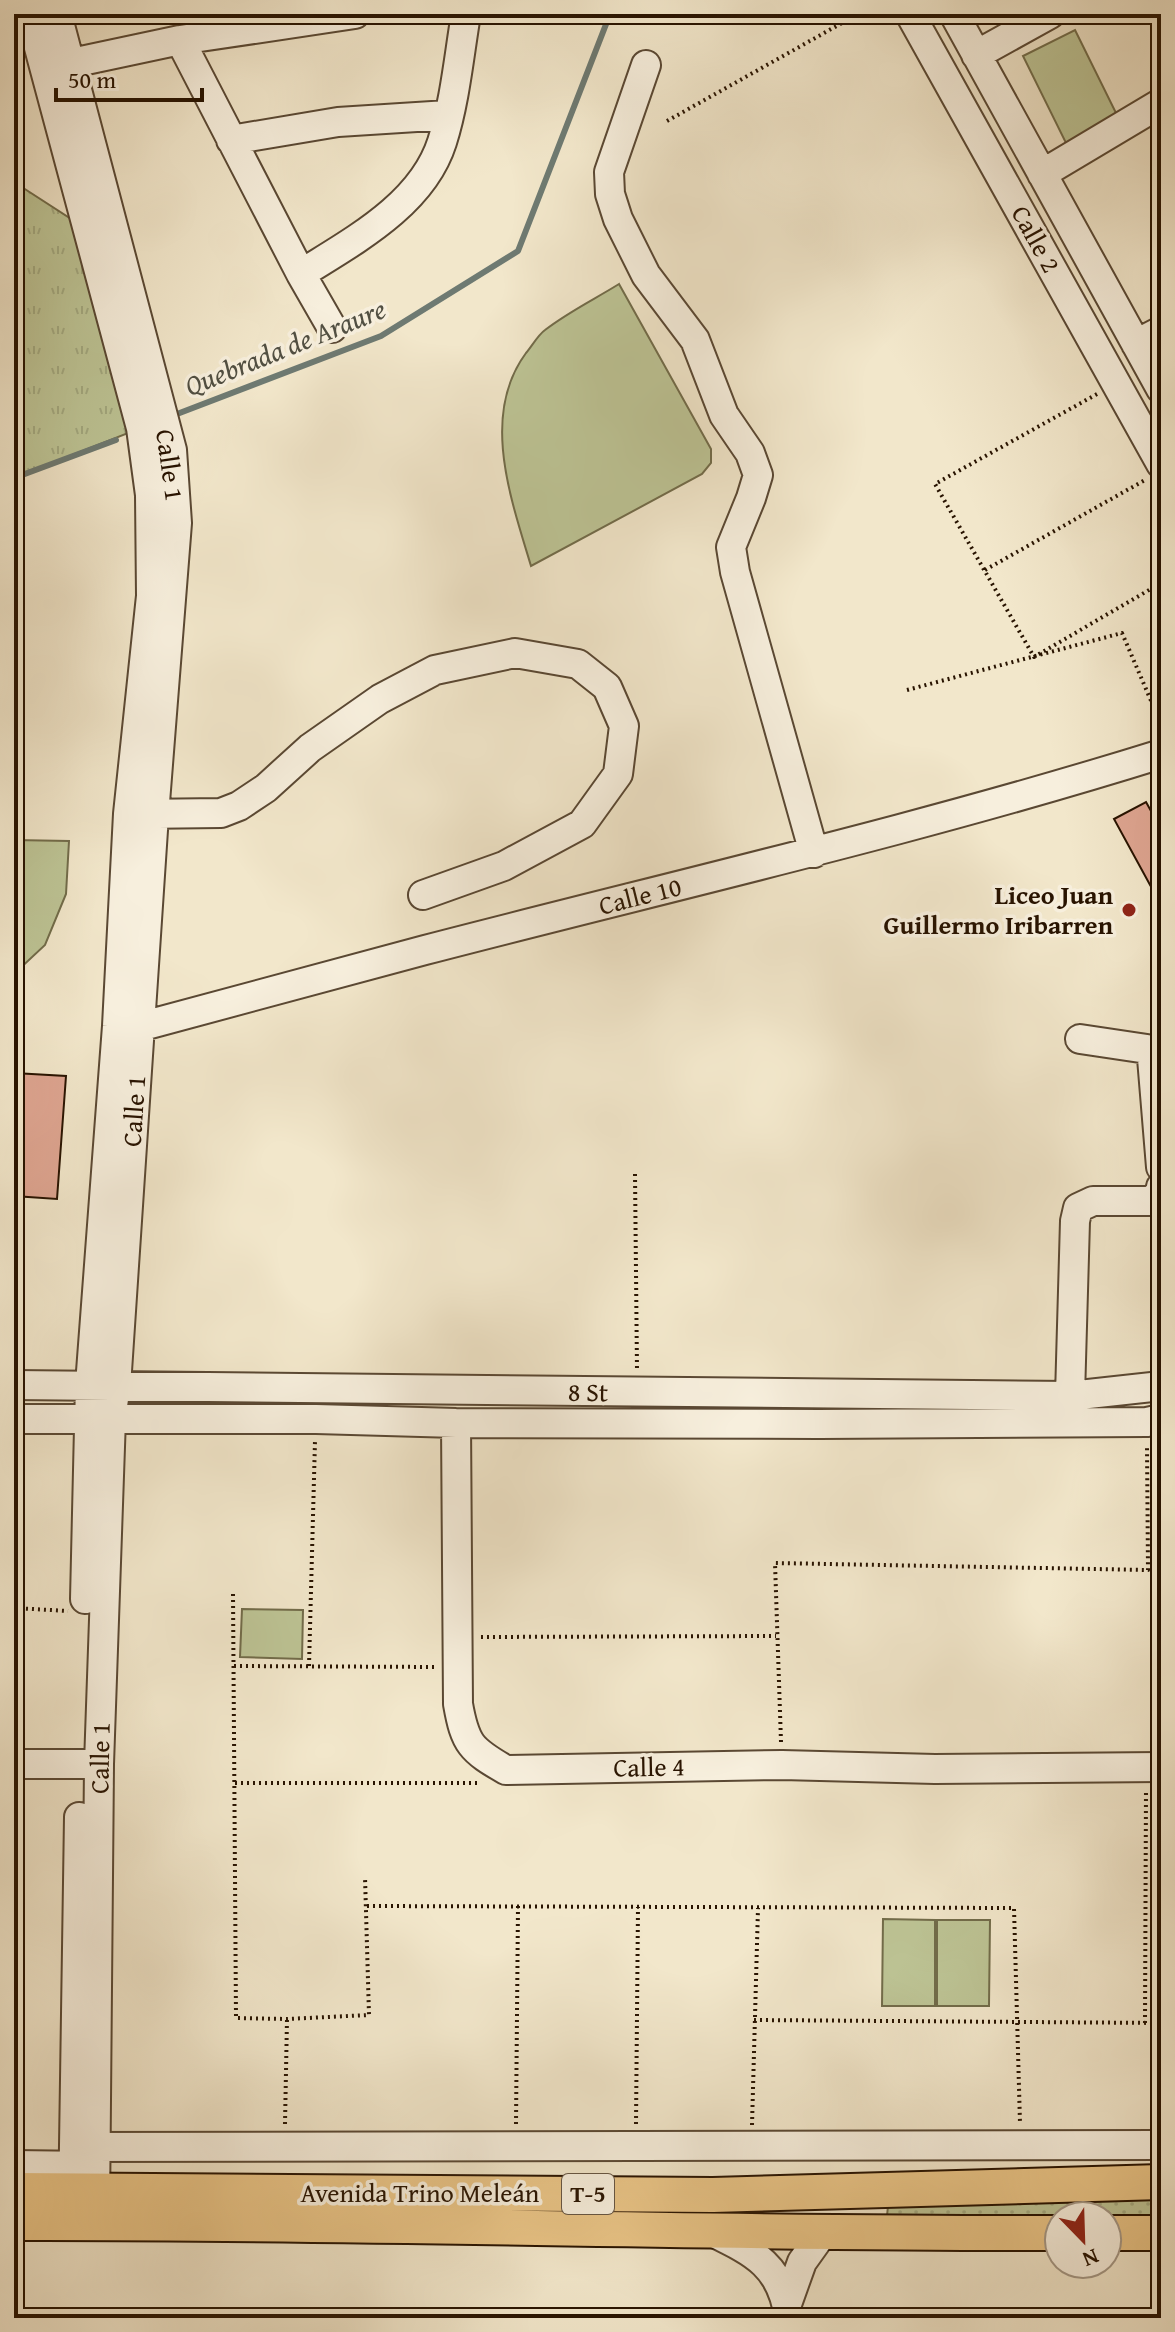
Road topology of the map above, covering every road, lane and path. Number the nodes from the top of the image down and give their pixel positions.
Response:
1 (30, 14) edge
2 (57, 14) edge
3 (355, 14) edge
4 (466, 14) edge
5 (858, 14) edge
6 (910, 14) edge
7 (954, 14) edge
8 (1050, 14) edge
9 (325, 16) edge
10 (220, 24) edge
11 (180, 40) junction
12 (976, 55) junction
13 (646, 65) dead end
14 (58, 66) junction
15 (1161, 103) edge
16 (448, 115) junction
17 (667, 121) dead end
18 (231, 140) junction
19 (1042, 174) junction
20 (301, 274) junction
21 (332, 328) dead end
22 (1161, 331) edge
23 (1136, 344) junction
24 (1116, 384) junction
25 (1161, 389) edge
26 (1154, 472) edge
27 (985, 570) junction
28 (1161, 583) edge
29 (1034, 657) junction
30 (907, 690) dead end
31 (1161, 724) edge
32 (1161, 754) edge
33 (141, 815) junction
34 (814, 853) junction
35 (423, 895) dead end
36 (128, 1026) junction
37 (1080, 1039) dead end
38 (1161, 1167) edge
39 (635, 1174) dead end
40 (1161, 1187) edge
41 (14, 1385) edge
42 (103, 1385) junction
43 (1161, 1386) edge
44 (637, 1392) junction
45 (1070, 1396) junction
46 (14, 1419) edge
47 (100, 1419) junction
48 (316, 1419) junction
49 (1154, 1420) edge
50 (456, 1423) junction
51 (233, 1594) dead end
52 (14, 1608) edge
53 (85, 1611) junction
54 (777, 1636) junction
55 (458, 1637) junction
56 (234, 1666) junction
57 (309, 1666) junction
58 (458, 1667) junction
59 (14, 1764) edge
60 (90, 1764) junction
61 (782, 1765) junction
62 (1154, 1767) edge
63 (235, 1783) junction
64 (484, 1783) dead end
65 (365, 1877) dead end
66 (367, 1906) junction
67 (518, 1906) junction
68 (638, 1907) junction
69 (758, 1908) junction
70 (287, 2019) junction
71 (754, 2020) junction
72 (1017, 2022) junction
73 (1145, 2023) junction
74 (1161, 2023) edge
75 (1021, 2145) junction
76 (1161, 2145) edge
77 (285, 2146) junction
78 (516, 2146) junction
79 (636, 2146) junction
80 (752, 2146) junction
81 (14, 2165) edge
82 (85, 2182) junction
83 (1161, 2182) edge
84 (14, 2190) edge
85 (14, 2223) edge
86 (707, 2229) junction
87 (1043, 2233) edge
88 (1123, 2233) edge
89 (1161, 2233) edge
90 (822, 2234) junction
91 (788, 2311) edge

1 - 14 street, Calle 1
2 - 14 street, Calle 1
3 - 9 street
4 - 16 street
5 - 17 path
6 - 24 street, Calle 2
7 - 12 street, Calle 2
8 - 12 street
9 - 10 street
10 - 11 street
11 - 14 street
11 - 18 street
12 - 19 street, Calle 2
13 - 34 street
14 - 33 street, Calle 1
15 - 19 street
16 - 18 street
16 - 20 street
18 - 20 street
19 - 23 street, Calle 2
20 - 21 street
22 - 23 street
23 - 25 street, Calle 2
24 - 26 street, Calle 2
24 - 27 path
26 - 27 path
27 - 29 path
28 - 29 path
29 - 30 path
29 - 31 path
32 - 34 street, Calle 10
33 - 35 street
33 - 36 street, Calle 1
34 - 36 street, Calle 10
36 - 42 street, Calle 1
37 - 38 street
39 - 44 path
40 - 45 street
41 - 42 street, 8 St
42 - 44 street, 8 St
42 - 47 street, Calle 1
43 - 45 street, 8 St
44 - 45 street, 8 St
46 - 47 street, 8 St
47 - 48 street, 8 St
47 - 53 street, Calle 1
47 - 60 street, Calle 1
48 - 50 street, 8 St
48 - 57 path
49 - 50 street, 8 St
49 - 54 path
50 - 55 street, Calle 4
51 - 56 path
52 - 53 path
53 - 60 street, Calle 1
54 - 55 path
54 - 61 path
55 - 58 street, Calle 4
56 - 57 path
56 - 63 path
57 - 58 path
58 - 61 street, Calle 4
59 - 60 street
60 - 82 street, Calle 1
61 - 62 street, Calle 4
62 - 73 path
63 - 64 path
63 - 70 path
65 - 66 path
66 - 67 path
66 - 70 path
67 - 68 path
67 - 78 path
68 - 69 path
68 - 79 path
69 - 71 path
69 - 72 path
70 - 77 path
71 - 72 path
71 - 80 path
72 - 73 path
72 - 75 path
73 - 74 path
75 - 76 street
75 - 80 street
77 - 78 street
77 - 82 street
78 - 79 street
79 - 80 street
81 - 82 street
82 - 83 main road, Avenida Trino Meleán / T-5
82 - 84 main road, Avenida Trino Meleán / T-5
82 - 85 main road, Avenida Trino Meleán / T-5
82 - 86 main road, Avenida Trino Meleán / T-5
86 - 90 main road, Avenida Trino Meleán / T-5
86 - 91 street
87 - 90 main road, Avenida Trino Meleán / T-5
88 - 89 main road
90 - 91 street

